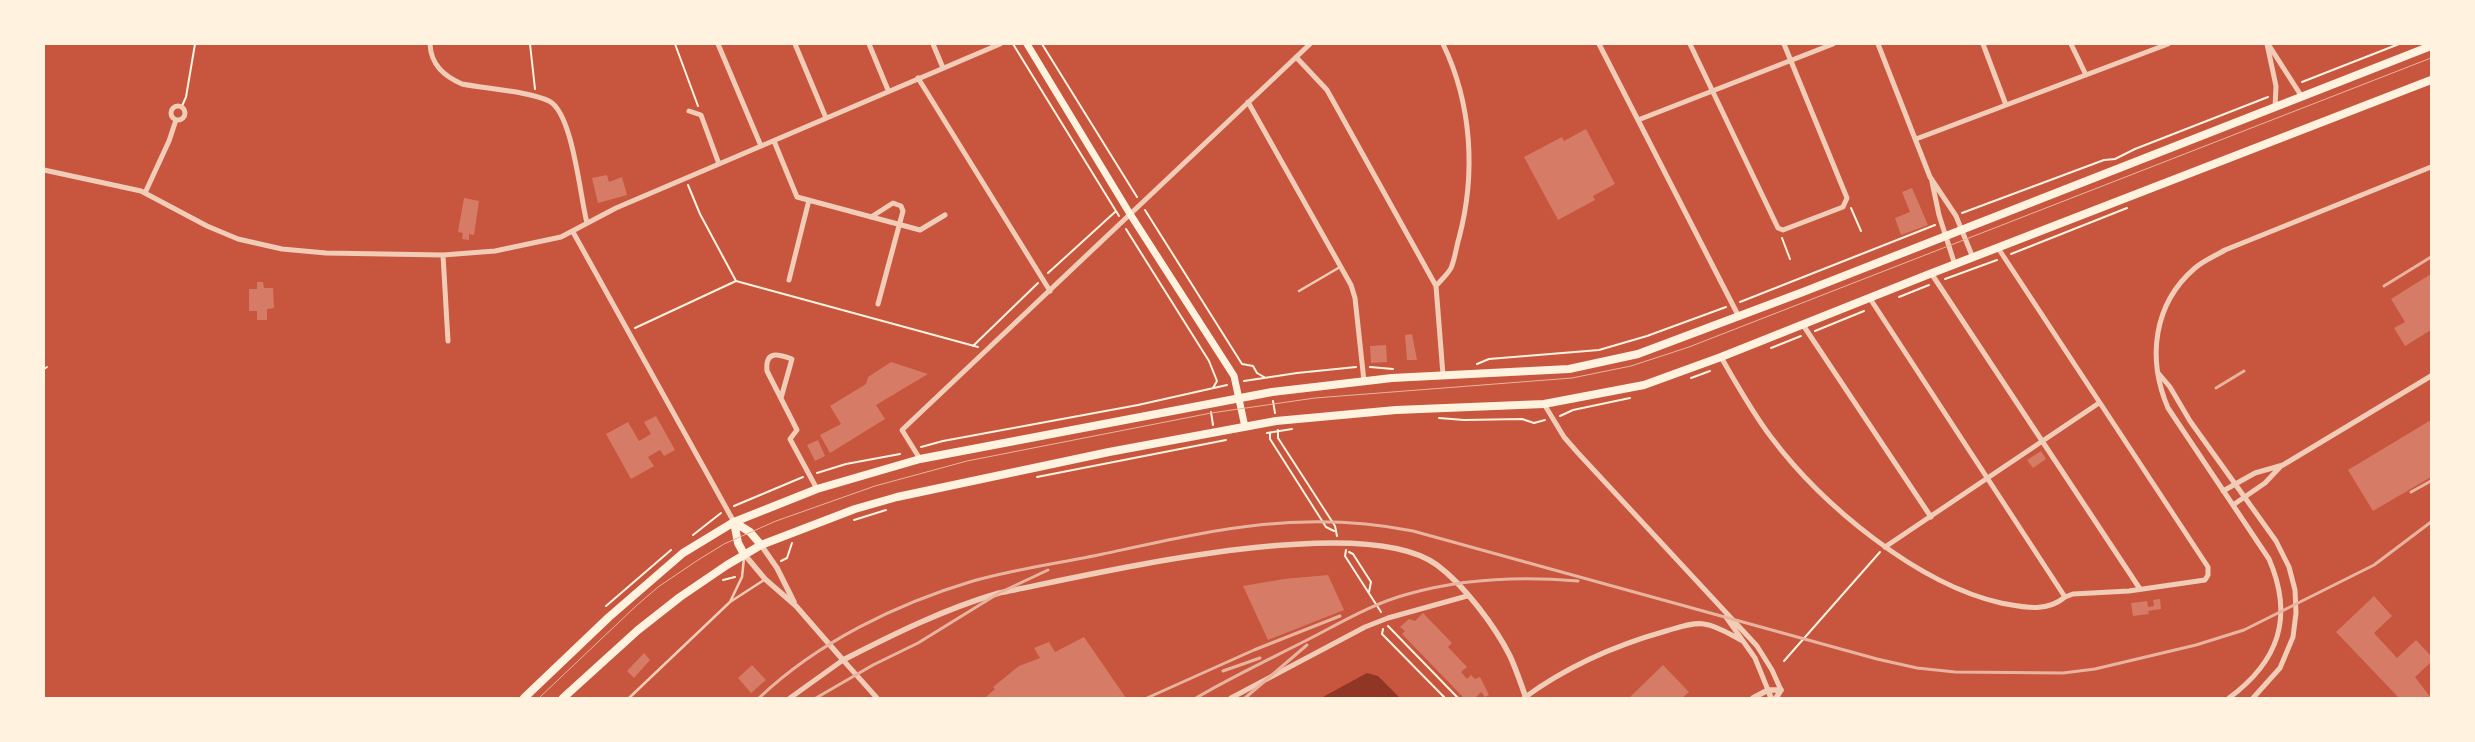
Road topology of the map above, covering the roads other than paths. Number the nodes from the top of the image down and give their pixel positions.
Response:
1 (430, 44) edge
2 (718, 44) edge
3 (795, 44) edge
4 (868, 44) edge
5 (933, 44) edge
6 (1000, 44) edge
7 (1027, 44) edge
8 (1310, 44) edge
9 (1443, 44) edge
10 (1599, 44) edge
11 (1690, 44) edge
12 (1784, 44) edge
13 (1834, 44) edge
14 (1878, 44) edge
15 (1983, 44) edge
16 (2071, 44) edge
17 (2168, 44) edge
18 (2268, 44) edge
19 (2431, 46) edge
20 (1296, 57) junction
21 (1791, 60) junction
22 (943, 68) junction
23 (2086, 75) junction
24 (918, 78) junction
25 (2431, 80) edge
26 (888, 90) junction
27 (1712, 91) junction
28 (2302, 97) junction
29 (1248, 102) junction
30 (2006, 105) junction
31 (2275, 108) junction
32 (689, 111) dead end
33 (826, 118) junction
34 (176, 120) junction
35 (1638, 120) junction
36 (1916, 139) junction
37 (774, 140) junction
38 (761, 146) junction
39 (719, 164) junction
40 (2431, 167) edge
41 (44, 170) edge
42 (1930, 177) junction
43 (145, 193) junction
44 (809, 200) junction
45 (1130, 214) junction
46 (944, 215) dead end
47 (871, 217) junction
48 (587, 223) junction
49 (899, 224) junction
50 (1962, 230) junction
51 (573, 232) junction
52 (1946, 236) junction
53 (1998, 248) junction
54 (443, 255) junction
55 (1973, 258) junction
56 (1955, 265) junction
57 (1340, 267) junction
58 (1931, 273) junction
59 (789, 280) dead end
60 (1436, 286) junction
61 (1050, 290) junction
62 (1299, 291) dead end
63 (1869, 297) junction
64 (878, 304) dead end
65 (1739, 317) junction
66 (1803, 325) junction
67 (448, 341) dead end
68 (1721, 357) junction
69 (2159, 374) junction
70 (1443, 376) junction
71 (2431, 376) edge
72 (1364, 381) junction
73 (781, 398) junction
74 (1238, 398) junction
75 (2099, 403) junction
76 (1544, 404) junction
77 (1245, 427) junction
78 (2044, 441) junction
79 (920, 459) junction
80 (2282, 464) junction
81 (1987, 478) junction
82 (2235, 484) junction
83 (817, 488) junction
84 (2223, 491) junction
85 (2245, 498) junction
86 (2233, 505) junction
87 (1931, 516) junction
88 (734, 522) junction
89 (761, 545) junction
90 (1885, 547) junction
91 (744, 554) junction
92 (765, 579) junction
93 (2140, 589) junction
94 (1468, 596) junction
95 (2065, 597) junction
96 (730, 602) junction
97 (1717, 604) junction
98 (796, 606) junction
99 (1743, 641) junction
100 (843, 660) junction
101 (1768, 690) junction
102 (1781, 690) junction
103 (524, 698) edge
104 (562, 698) edge
105 (629, 698) edge
106 (790, 698) edge
107 (877, 698) edge
108 (1231, 698) edge
109 (1525, 698) edge
110 (1753, 698) edge
111 (1771, 698) edge
112 (1776, 698) edge
113 (1785, 698) edge
114 (2229, 698) edge
115 (2253, 698) edge

1 - 48 street
2 - 38 street
3 - 33 street
4 - 26 street
5 - 22 street
6 - 22 street
7 - 45 main road
8 - 20 street
9 - 60 street
10 - 35 street
11 - 27 street
12 - 21 street
13 - 21 street
14 - 36 street
15 - 30 street
16 - 23 street
17 - 23 street
18 - 28 street
18 - 31 street
19 - 28 main road
20 - 29 street
20 - 60 street
21 - 27 street
21 - 27 street
22 - 24 street
23 - 30 street
24 - 26 street
24 - 61 street
25 - 53 main road
26 - 33 street
27 - 35 street
28 - 31 main road
29 - 45 street
29 - 57 street
30 - 36 street
31 - 50 main road
32 - 39 street
33 - 37 street
34 - 34 street
34 - 43 street
35 - 65 street
36 - 42 street
37 - 38 street
37 - 44 street
38 - 39 street
39 - 48 street
40 - 69 street
41 - 43 street
42 - 50 street
42 - 52 street
43 - 54 street
44 - 47 street
44 - 59 street
45 - 61 street
45 - 74 main road
46 - 49 street
47 - 49 street
47 - 49 street
48 - 51 street
49 - 64 street
50 - 52 main road
50 - 55 street
51 - 54 street
51 - 88 street
52 - 56 street
52 - 65 main road
53 - 55 main road
53 - 75 street
54 - 67 street
55 - 56 main road
56 - 58 main road
57 - 62 lane
57 - 72 street
58 - 63 main road
58 - 78 street
60 - 70 street
61 - 79 street
63 - 66 main road
63 - 81 street
65 - 70 main road
66 - 68 main road
66 - 87 street
68 - 76 main road
68 - 90 street
69 - 82 street
69 - 84 street
70 - 72 main road
71 - 80 street
72 - 74 main road
73 - 73 street
73 - 83 street
74 - 77 main road
74 - 79 main road
75 - 78 street
75 - 93 street
76 - 77 main road
76 - 97 street
77 - 89 main road
78 - 81 street
78 - 93 street
79 - 83 main road
80 - 82 street
80 - 85 street
81 - 87 street
81 - 95 street
82 - 84 street
82 - 85 street
83 - 88 main road
84 - 86 street
85 - 86 street
85 - 115 street
86 - 114 street
87 - 90 street
88 - 89 main road
88 - 91 main road
88 - 103 main road
89 - 91 main road
89 - 98 street
90 - 95 street
91 - 92 street
91 - 96 lane
91 - 104 main road
92 - 96 lane
92 - 98 street
93 - 95 street
94 - 100 street
94 - 108 street
94 - 109 street
96 - 105 lane
97 - 99 street
97 - 102 street
98 - 100 street
99 - 101 street
99 - 109 street
100 - 106 street
100 - 107 street
101 - 102 street
101 - 110 street
101 - 111 street
102 - 112 street
102 - 113 street

